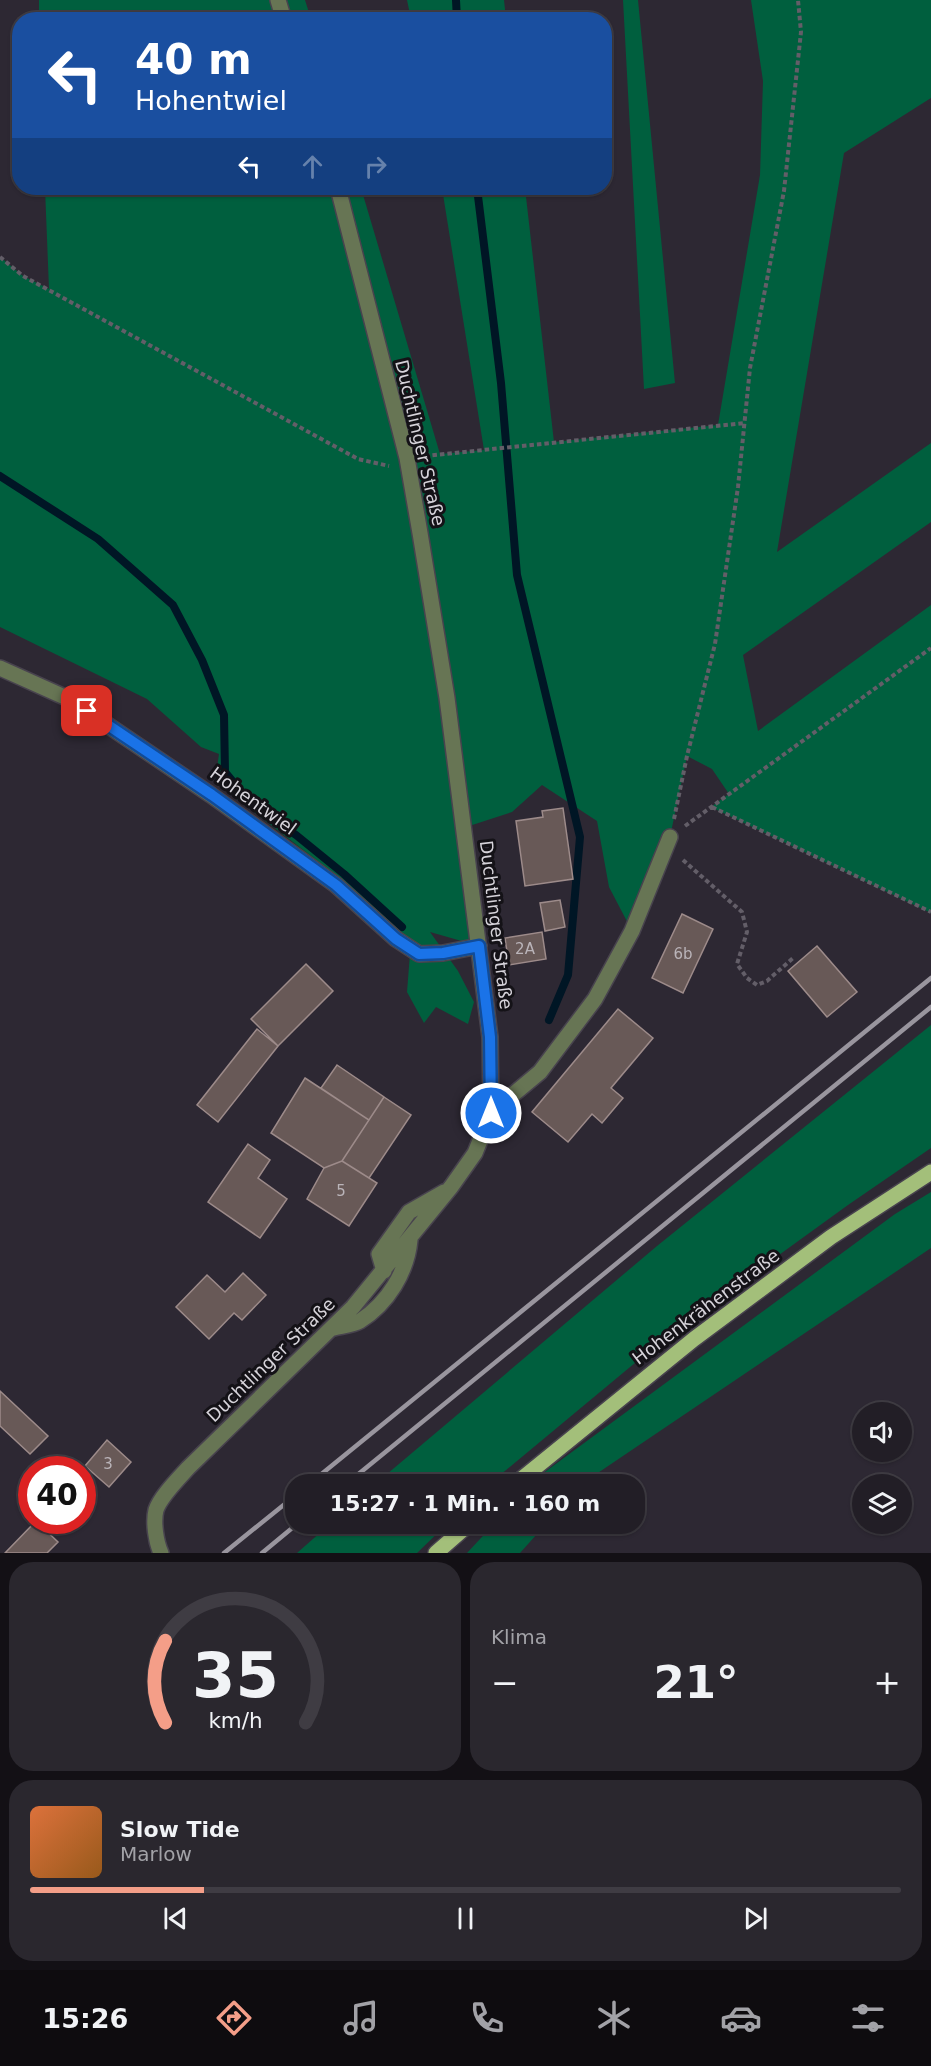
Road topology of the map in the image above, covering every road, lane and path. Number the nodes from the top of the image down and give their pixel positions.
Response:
1 (798, 0) edge
2 (340, 195) edge
3 (0, 257) edge
4 (745, 423) junction
5 (408, 464) junction
6 (931, 648) edge
7 (0, 668) edge
8 (711, 807) junction
9 (668, 842) junction
10 (931, 912) edge
11 (479, 946) junction
12 (793, 958) dead end
13 (491, 1113) junction
14 (931, 1172) edge
15 (451, 1187) junction
16 (410, 1239) junction
17 (384, 1271) junction
18 (331, 1329) junction
19 (528, 1474) edge
20 (458, 1534) edge
21 (161, 1553) edge
22 (436, 1553) edge

1 - 4 path
2 - 5 street, Duchtlinger Straße
3 - 5 path
4 - 5 path
4 - 9 path
5 - 11 street, Duchtlinger Straße
6 - 8 path
7 - 11 street, Hohentwiel
8 - 9 path
8 - 10 path
9 - 12 path
9 - 13 street
11 - 13 street, Duchtlinger Straße
13 - 15 street, Duchtlinger Straße
14 - 19 main road, Hohenkrähenstraße
15 - 16 street, Duchtlinger Straße
15 - 17 street
16 - 17 street, Duchtlinger Straße
16 - 18 street
17 - 18 street, Duchtlinger Straße
18 - 21 street, Duchtlinger Straße
20 - 22 main road

